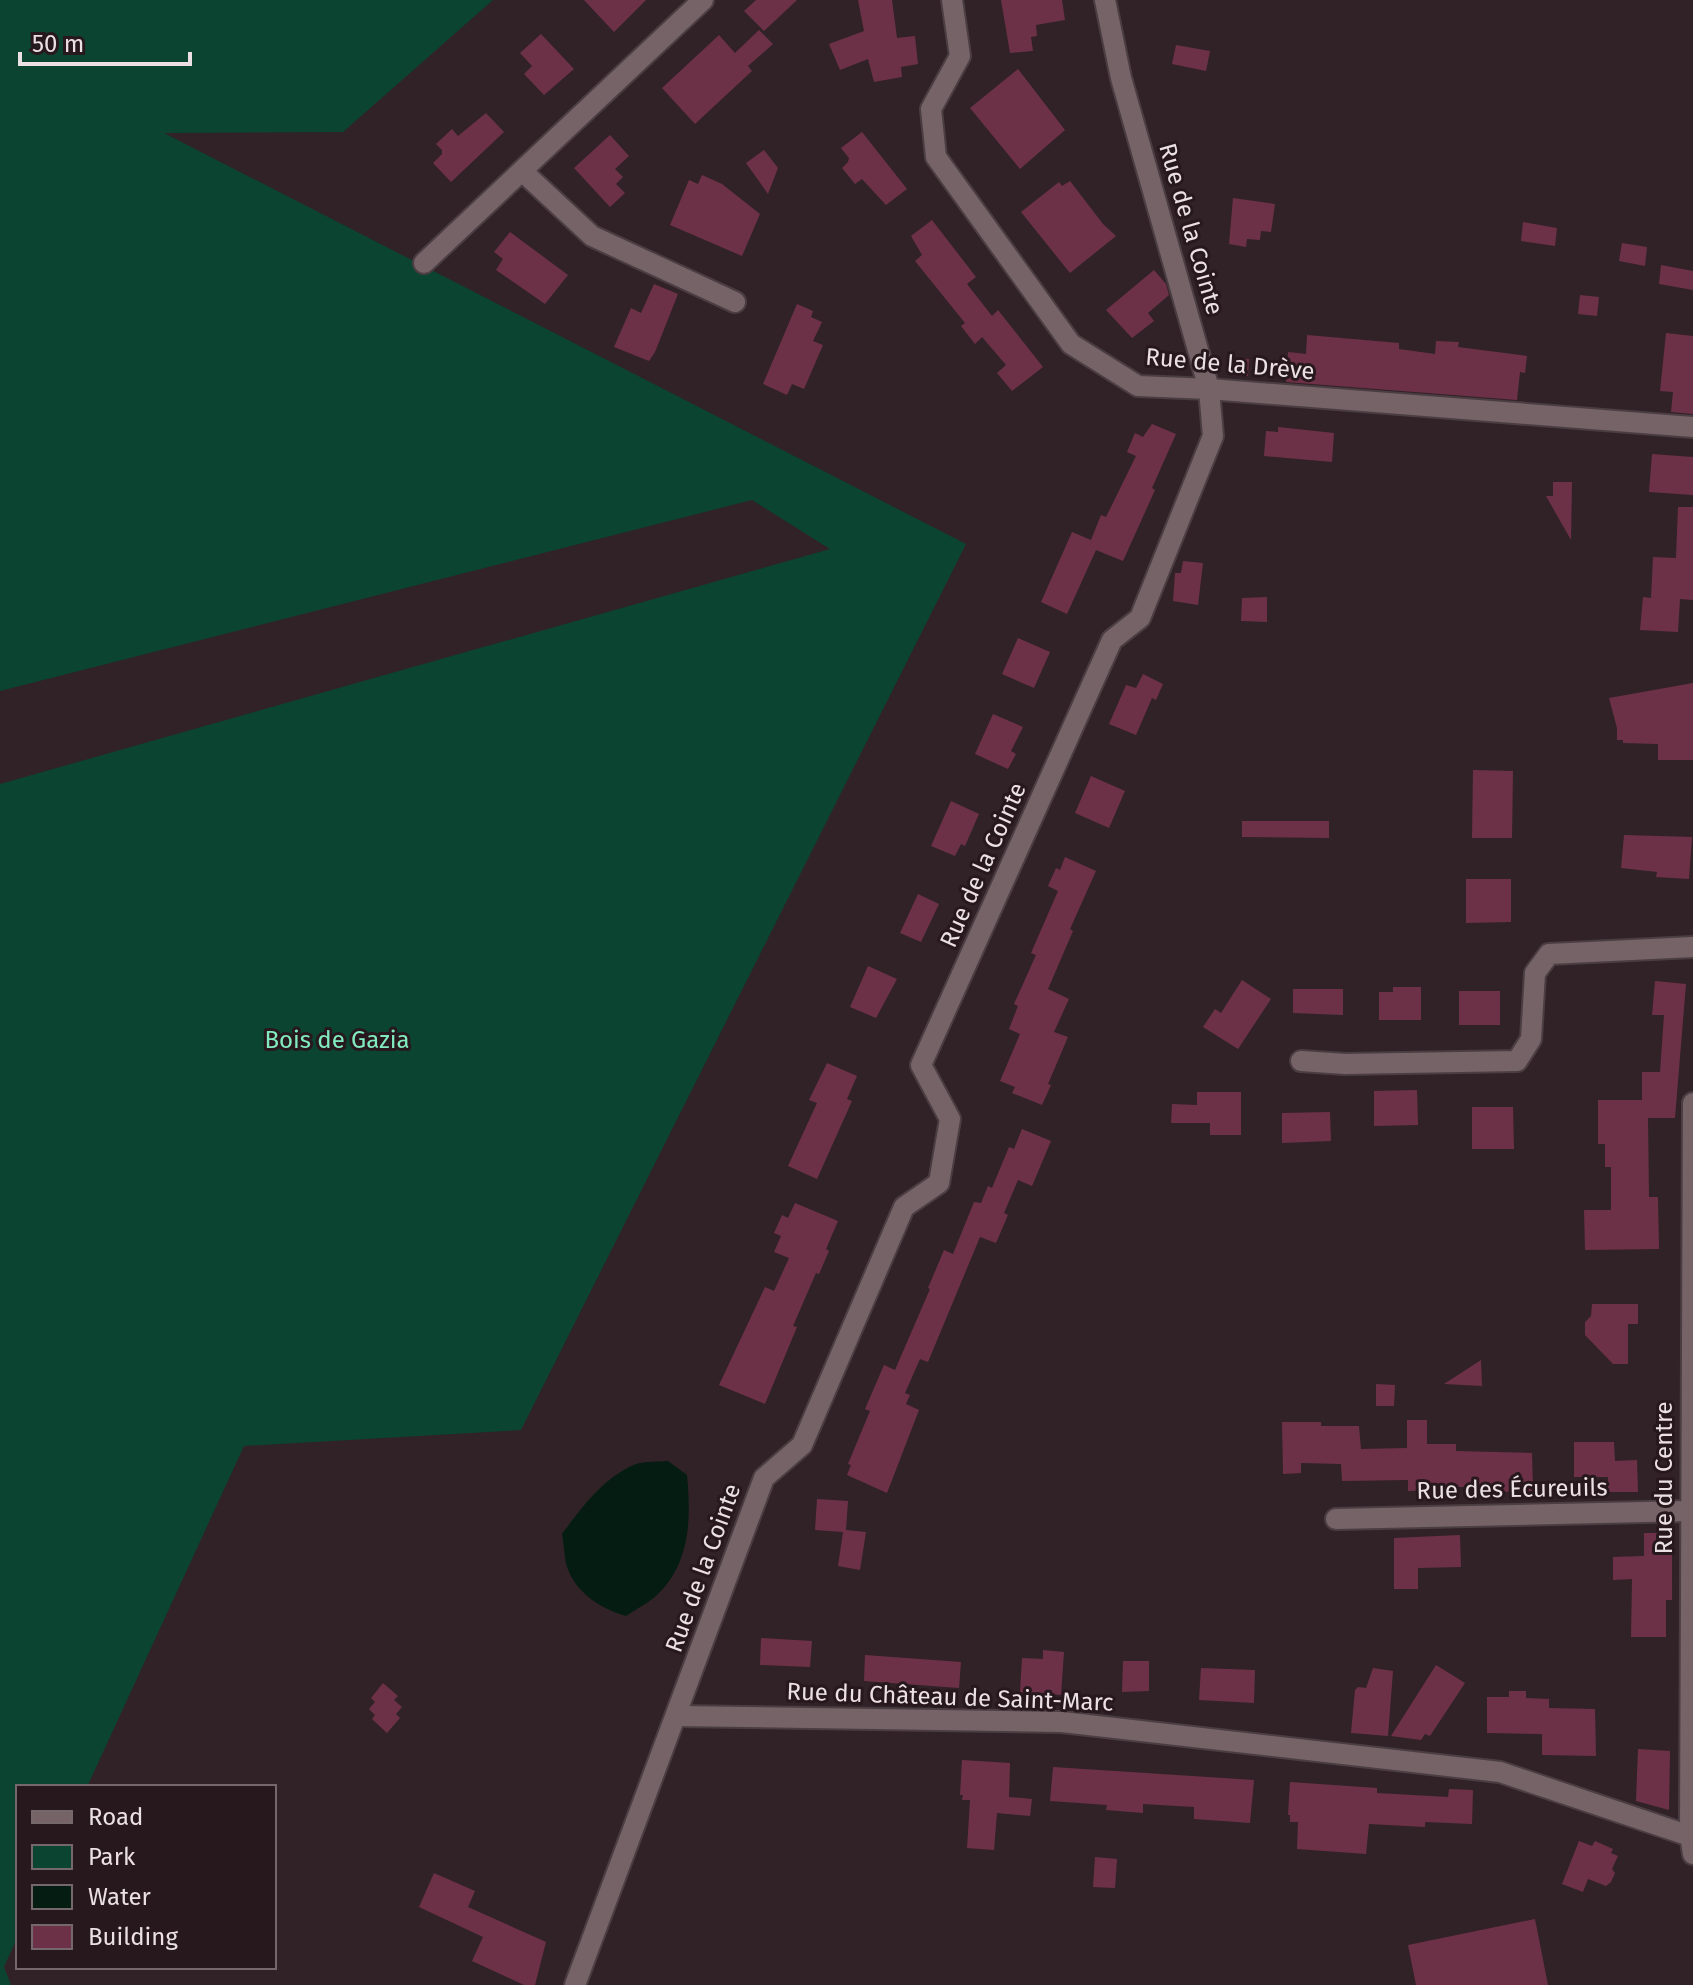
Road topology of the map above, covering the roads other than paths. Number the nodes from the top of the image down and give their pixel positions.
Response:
1 (703, 0) edge
2 (952, 0) edge
3 (1105, 0) edge
4 (522, 171) junction
5 (424, 263) dead end
6 (735, 302) dead end
7 (1209, 389) junction
8 (1693, 427) edge
9 (1693, 947) edge
10 (1301, 1061) dead end
11 (1693, 1103) edge
12 (1689, 1511) junction
13 (1336, 1519) dead end
14 (676, 1716) junction
15 (1692, 1842) edge
16 (575, 1985) edge

1 - 4 street
2 - 7 street, Rue de la Drève
3 - 7 street, Rue de la Cointe
4 - 5 street
4 - 6 street
7 - 8 street, Rue de la Drève
7 - 14 street, Rue de la Cointe
9 - 10 street
11 - 12 street, Rue du Centre
12 - 13 street, Rue des Écureuils
12 - 15 street, Rue du Centre
14 - 15 street, Rue du Château de Saint-Marc
14 - 16 street

